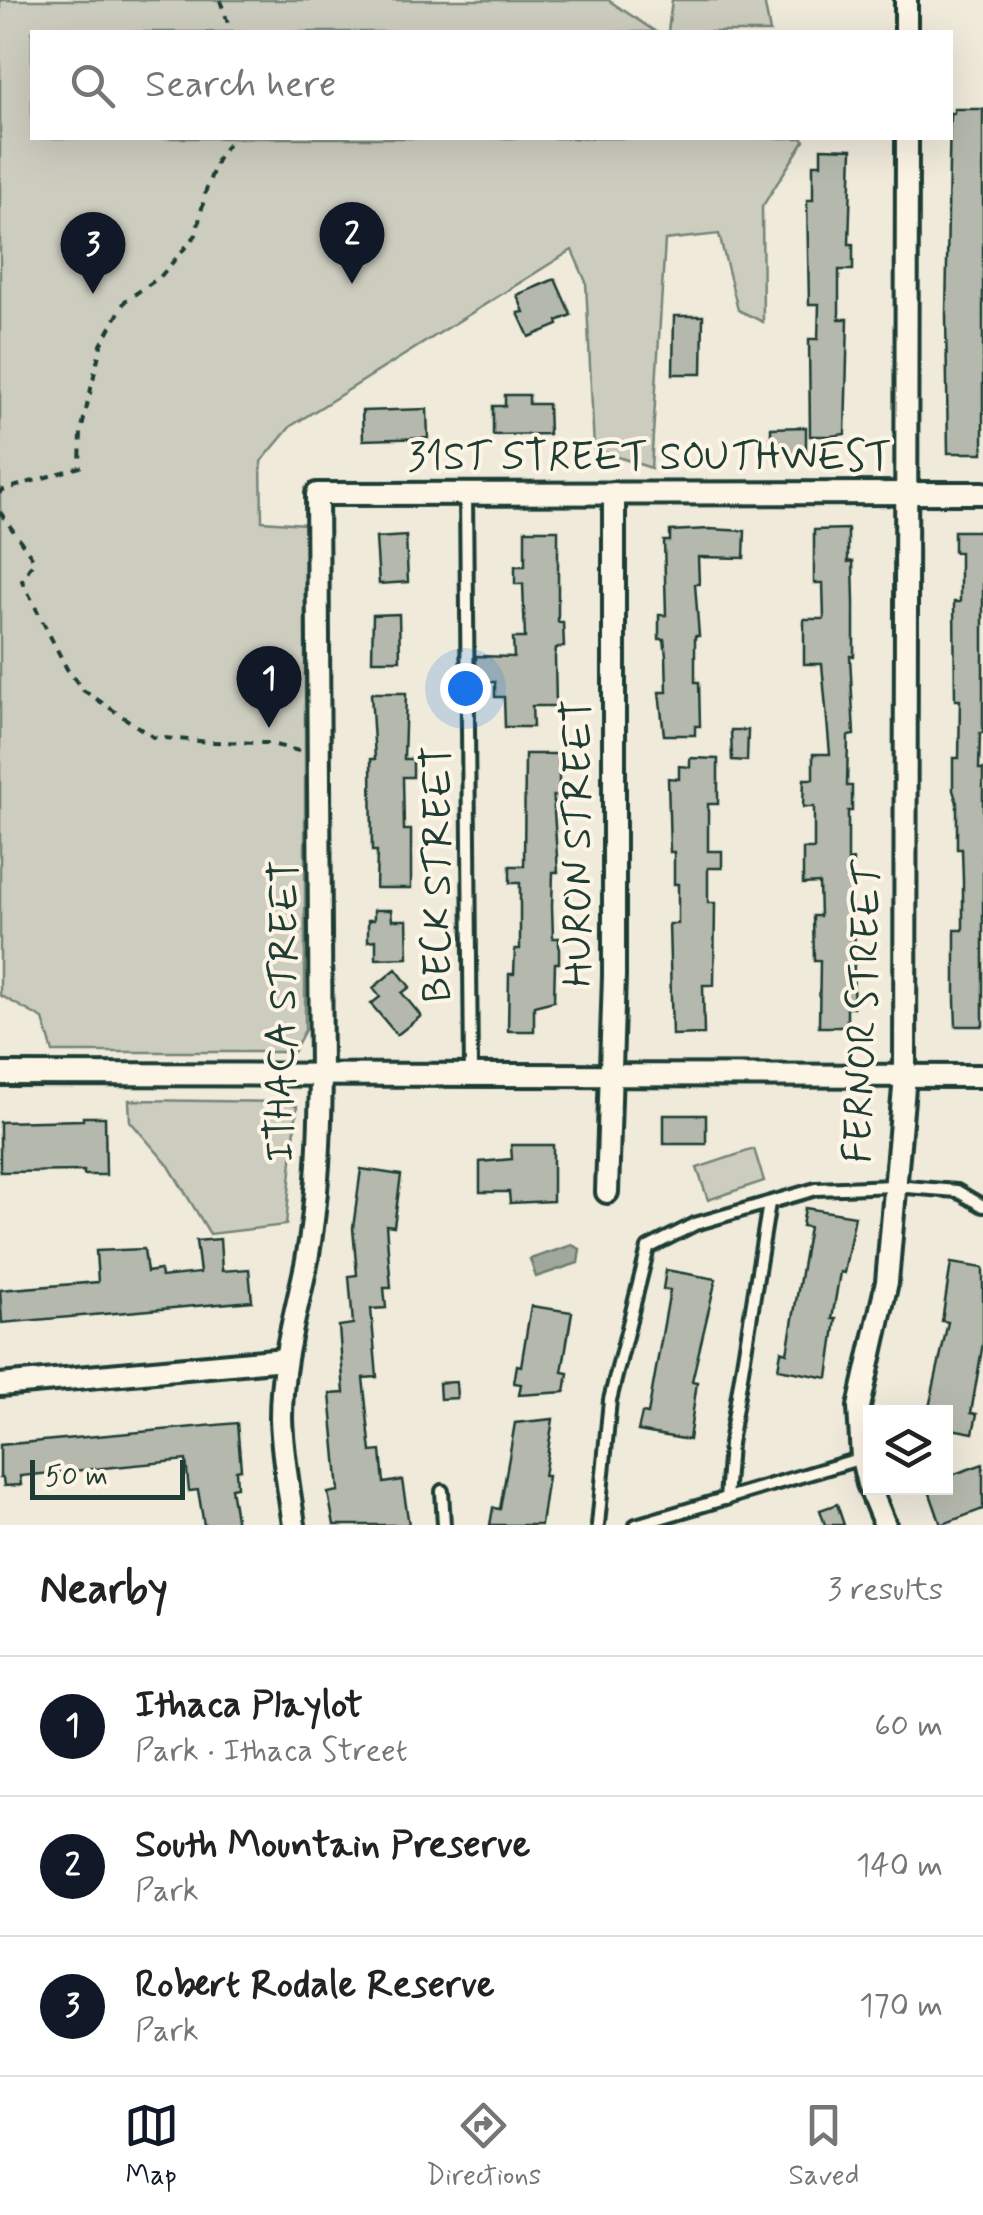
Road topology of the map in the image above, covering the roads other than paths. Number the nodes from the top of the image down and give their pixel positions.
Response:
1 (906, 0) edge
2 (906, 30) edge
3 (907, 140) edge
4 (908, 493) junction
5 (983, 493) edge
6 (317, 494) joint
7 (466, 494) junction
8 (614, 494) junction
9 (0, 1074) edge
10 (470, 1075) junction
11 (321, 1076) junction
12 (612, 1076) junction
13 (905, 1076) junction
14 (983, 1076) edge
15 (894, 1186) junction
16 (607, 1192) dead end
17 (769, 1203) junction
18 (983, 1206) edge
19 (285, 1359) junction
20 (0, 1385) edge
21 (862, 1458) junction
22 (442, 1491) dead end
23 (726, 1498) junction
24 (294, 1525) edge
25 (444, 1525) edge
26 (598, 1525) edge
27 (636, 1525) edge
28 (885, 1525) edge

1 - 2 street
3 - 4 street, FERNOR STREET
4 - 5 street, 31ST STREET SOUTHWEST
4 - 8 street, 31ST STREET SOUTHWEST
4 - 13 street, FERNOR STREET
6 - 7 street, 31ST STREET SOUTHWEST
6 - 11 street, ITHACA STREET
7 - 8 street, 31ST STREET SOUTHWEST
7 - 10 lane, BECK STREET
8 - 12 street, HURON STREET
9 - 11 street
10 - 11 street
10 - 12 street
11 - 19 street, ITHACA STREET
12 - 13 street
12 - 16 street, HURON STREET
13 - 14 street
13 - 15 street, FERNOR STREET
15 - 17 lane
15 - 18 lane
15 - 21 street, FERNOR STREET
17 - 23 lane
17 - 26 lane
19 - 20 street
19 - 24 street, ITHACA STREET
21 - 23 lane
21 - 28 street, FERNOR STREET
22 - 25 lane
23 - 27 lane

